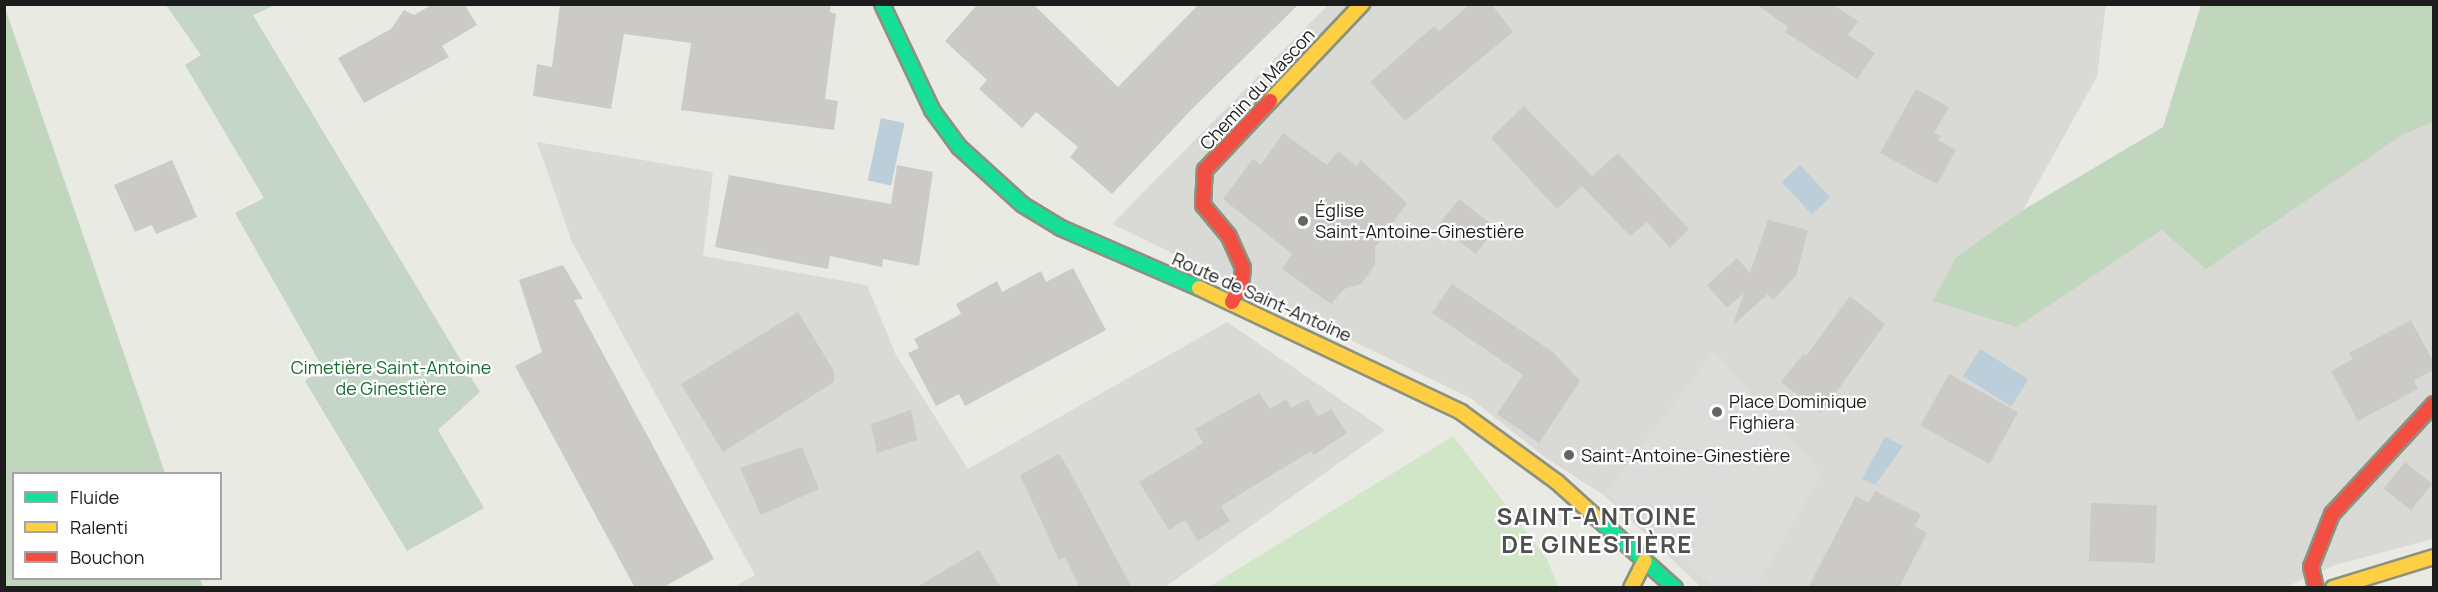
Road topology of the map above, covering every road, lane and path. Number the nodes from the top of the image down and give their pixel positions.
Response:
1 (882, 4) edge
2 (1362, 4) edge
3 (1232, 302) junction
4 (2433, 404) edge
5 (2433, 557) edge
6 (1645, 561) junction
7 (1631, 588) edge
8 (1675, 588) edge
9 (2316, 588) edge
10 (2333, 588) edge

1 - 3 street, Route de Saint-Antoine
2 - 3 street, Chemin du Mascon
3 - 6 street, Route de Saint-Antoine
4 - 9 street
5 - 10 street
6 - 7 street
6 - 8 street, Route de Saint-Antoine

